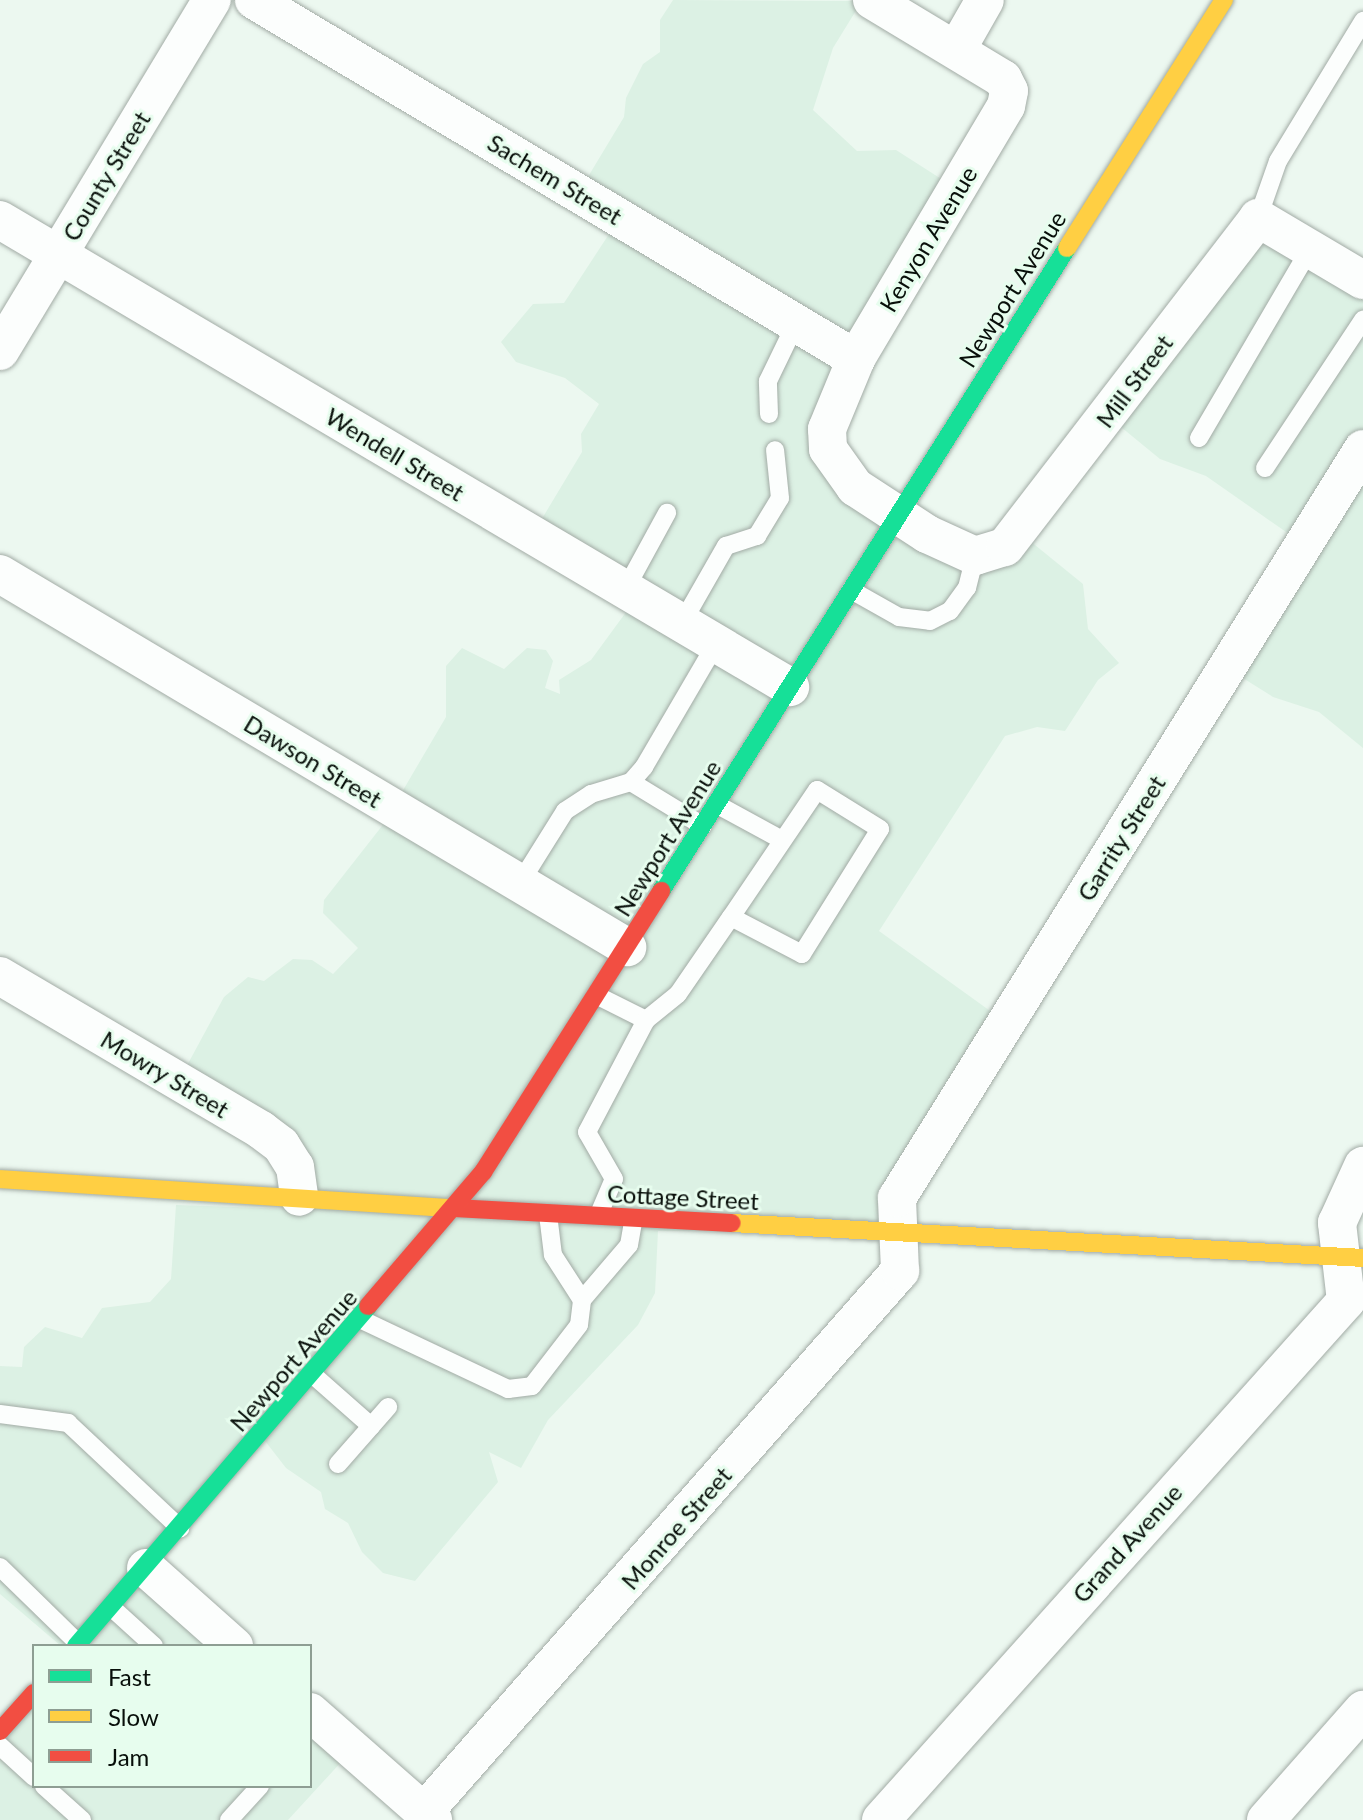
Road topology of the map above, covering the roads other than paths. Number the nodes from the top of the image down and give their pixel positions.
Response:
1 (212, 0) edge
2 (254, 0) edge
3 (872, 0) edge
4 (985, 0) edge
5 (1224, 0) edge
6 (1363, 21) edge
7 (1357, 47) edge
8 (957, 49) junction
9 (1258, 218) junction
10 (0, 220) edge
11 (1310, 249) junction
12 (58, 255) junction
13 (1363, 280) edge
14 (1363, 320) edge
15 (796, 323) junction
16 (0, 351) edge
17 (856, 359) junction
18 (769, 414) dead end
19 (1199, 438) dead end
20 (1363, 449) edge
21 (775, 450) dead end
22 (1265, 468) dead end
23 (667, 513) dead end
24 (899, 516) junction
25 (975, 556) junction
26 (0, 574) edge
27 (625, 590) junction
28 (851, 590) junction
29 (682, 623) junction
30 (716, 644) junction
31 (790, 687) junction
32 (631, 782) junction
33 (716, 804) junction
34 (703, 826) junction
35 (782, 840) junction
36 (520, 883) junction
37 (731, 917) junction
38 (627, 947) junction
39 (0, 976) edge
40 (596, 995) junction
41 (646, 1020) junction
42 (1363, 1166) edge
43 (0, 1179) edge
44 (299, 1197) junction
45 (454, 1208) junction
46 (548, 1213) junction
47 (598, 1216) junction
48 (634, 1218) junction
49 (899, 1232) junction
50 (1353, 1257) edge
51 (582, 1300) junction
52 (360, 1319) junction
53 (312, 1374) junction
54 (388, 1407) dead end
55 (0, 1414) edge
56 (371, 1426) junction
57 (338, 1464) dead end
58 (180, 1528) junction
59 (0, 1567) edge
60 (146, 1568) junction
61 (111, 1607) junction
62 (76, 1644) edge
63 (78, 1644) edge
64 (152, 1644) edge
65 (232, 1644) edge
66 (32, 1695) edge
67 (1363, 1710) edge
68 (313, 1721) edge
69 (0, 1731) edge
70 (0, 1746) edge
71 (32, 1775) edge
72 (46, 1788) edge
73 (258, 1788) edge
74 (428, 1816) edge
75 (82, 1820) edge
76 (229, 1820) edge
77 (881, 1820) edge
78 (1266, 1820) edge

1 - 12 street, County Street
2 - 15 street, Sachem Street
3 - 8 street, Kenyon Avenue
4 - 8 street
5 - 24 main road, Newport Avenue
6 - 7 lane
7 - 9 lane
8 - 17 street, Kenyon Avenue
9 - 11 street
9 - 25 street, Mill Street
10 - 12 street, Wendell Street
11 - 13 street
11 - 19 lane
12 - 16 street, County Street
12 - 27 street, Wendell Street
14 - 22 lane
15 - 17 street, Sachem Street
15 - 18 lane
17 - 24 street, Kenyon Avenue
20 - 49 street, Garrity Street
21 - 29 lane
23 - 27 lane
24 - 25 street
24 - 28 main road, Newport Avenue
25 - 28 lane
26 - 36 street, Dawson Street
27 - 29 street, Wendell Street
28 - 31 main road, Newport Avenue
29 - 30 street, Wendell Street
30 - 31 street, Wendell Street
30 - 32 lane
31 - 33 main road, Newport Avenue
32 - 34 lane
32 - 36 lane
33 - 34 main road, Newport Avenue
33 - 35 lane
34 - 38 main road, Newport Avenue
35 - 37 lane
35 - 37 lane
36 - 38 street, Dawson Street
37 - 41 lane
38 - 40 main road, Newport Avenue
39 - 44 street, Mowry Street
40 - 41 lane
40 - 45 main road, Newport Avenue
41 - 47 lane
42 - 50 street, Grand Avenue
43 - 44 main road, Cottage Street
44 - 45 main road, Cottage Street
45 - 46 main road, Cottage Street
45 - 52 main road, Newport Avenue
46 - 47 main road, Cottage Street
46 - 51 lane
47 - 48 main road, Cottage Street
48 - 49 main road, Cottage Street
48 - 51 lane
49 - 50 main road, Cottage Street
49 - 74 street, Monroe Street
50 - 77 street, Grand Avenue
51 - 52 lane
52 - 53 main road, Newport Avenue
53 - 56 lane
53 - 58 main road, Newport Avenue
54 - 56 lane
55 - 58 lane
56 - 57 lane
58 - 60 main road, Newport Avenue
59 - 62 lane
60 - 61 main road, Newport Avenue
60 - 65 street
61 - 63 main road, Newport Avenue
61 - 64 lane
66 - 69 main road
67 - 78 street
68 - 74 street
70 - 71 lane
72 - 75 lane
73 - 76 lane

